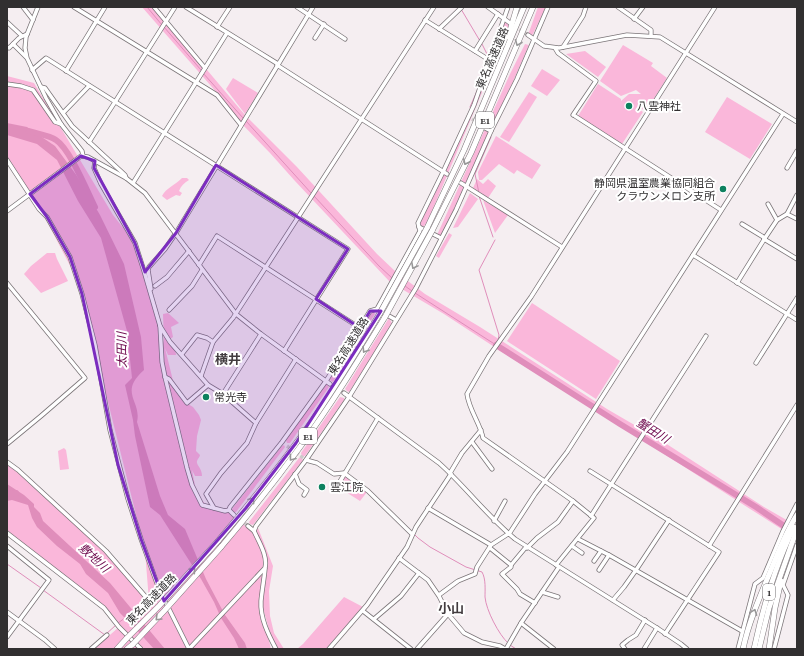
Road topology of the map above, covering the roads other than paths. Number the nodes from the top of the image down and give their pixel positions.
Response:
1 (23, 7) edge
2 (38, 7) edge
3 (74, 7) edge
4 (105, 7) edge
5 (154, 7) edge
6 (175, 7) edge
7 (186, 7) edge
8 (230, 7) edge
9 (297, 7) edge
10 (313, 7) edge
11 (434, 7) edge
12 (462, 7) edge
13 (488, 7) edge
14 (508, 7) edge
15 (517, 7) edge
16 (524, 7) edge
17 (533, 7) edge
18 (548, 7) edge
19 (586, 7) edge
20 (618, 7) edge
21 (642, 7) edge
22 (714, 7) edge
23 (309, 14) junction
24 (498, 14) junction
25 (504, 19) junction
26 (634, 19) junction
27 (33, 20) junction
28 (426, 20) junction
29 (96, 21) junction
30 (7, 22) edge
31 (166, 22) junction
32 (510, 23) tunnel mouth
33 (324, 24) junction
34 (217, 27) junction
35 (439, 29) junction
36 (227, 33) junction
37 (27, 34) junction
38 (528, 35) tunnel mouth
39 (22, 36) junction
40 (651, 36) junction
41 (315, 38) dead end
42 (345, 39) dead end
43 (533, 39) junction
44 (13, 44) junction
45 (563, 47) junction
46 (8, 48) edge
47 (555, 48) junction
48 (475, 51) junction
49 (146, 52) junction
50 (685, 53) junction
51 (27, 58) junction
52 (490, 60) junction
53 (278, 65) junction
54 (205, 68) junction
55 (32, 70) junction
56 (66, 71) junction
57 (196, 83) junction
58 (7, 84) edge
59 (41, 86) junction
60 (89, 86) junction
61 (115, 102) junction
62 (484, 102) junction
63 (62, 113) junction
64 (783, 114) junction
65 (361, 120) junction
66 (797, 122) edge
67 (61, 124) junction
68 (241, 125) junction
69 (485, 128) tunnel mouth
70 (491, 131) junction
71 (165, 133) junction
72 (88, 142) junction
73 (624, 148) junction
74 (797, 151) edge
75 (82, 156) junction
76 (7, 160) edge
77 (95, 161) junction
78 (216, 165) junction
79 (787, 168) dead end
80 (445, 173) junction
81 (126, 178) junction
82 (133, 183) junction
83 (461, 183) dead end
84 (467, 186) junction
85 (30, 194) junction
86 (797, 195) edge
87 (768, 204) dead end
88 (721, 210) junction
89 (7, 211) edge
90 (787, 214) junction
91 (298, 218) junction
92 (797, 219) edge
93 (777, 220) junction
94 (742, 224) dead end
95 (419, 227) junction
96 (176, 233) junction
97 (441, 238) junction
98 (765, 238) junction
99 (562, 247) junction
100 (189, 251) junction
101 (797, 252) edge
102 (693, 255) junction
103 (795, 258) edge
104 (199, 265) junction
105 (266, 268) junction
106 (202, 270) junction
107 (7, 283) edge
108 (737, 283) junction
109 (154, 286) dead end
110 (151, 294) junction
111 (797, 298) edge
112 (316, 300) junction
113 (169, 310) dead end
114 (378, 311) junction
115 (236, 314) junction
116 (787, 314) junction
117 (396, 320) junction
118 (797, 320) edge
119 (160, 326) junction
120 (360, 328) junction
121 (261, 334) junction
122 (706, 336) dead end
123 (213, 342) junction
124 (284, 351) junction
125 (182, 354) junction
126 (296, 359) junction
127 (756, 363) dead end
128 (201, 376) junction
129 (165, 377) junction
130 (326, 381) junction
131 (330, 384) tunnel mouth
132 (208, 385) junction
133 (344, 393) tunnel mouth
134 (223, 394) junction
135 (349, 397) junction
136 (797, 405) edge
137 (378, 418) junction
138 (256, 423) junction
139 (481, 430) junction
140 (282, 442) junction
141 (472, 442) junction
142 (7, 444) edge
143 (287, 446) tunnel mouth
144 (306, 460) junction
145 (7, 462) edge
146 (492, 469) dead end
147 (590, 471) dead end
148 (344, 473) junction
149 (451, 473) junction
150 (295, 474) junction
151 (546, 482) junction
152 (611, 484) junction
153 (336, 488) dead end
154 (304, 495) dead end
155 (506, 501) dead end
156 (573, 501) junction
157 (797, 504) edge
158 (214, 508) junction
159 (428, 508) junction
160 (229, 510) junction
161 (234, 515) tunnel mouth
162 (797, 515) edge
163 (591, 516) junction
164 (669, 520) junction
165 (797, 520) edge
166 (494, 521) junction
167 (248, 526) tunnel mouth
168 (797, 529) edge
169 (254, 531) junction
170 (7, 533) edge
171 (412, 534) junction
172 (509, 534) junction
173 (791, 538) edge
174 (578, 539) junction
175 (7, 546) edge
176 (491, 546) junction
177 (572, 546) junction
178 (709, 546) junction
179 (527, 548) junction
180 (601, 551) junction
181 (582, 553) dead end
182 (609, 555) junction
183 (399, 558) junction
184 (594, 561) dead end
185 (511, 564) junction
186 (557, 566) junction
187 (265, 568) junction
188 (599, 570) dead end
189 (636, 570) junction
190 (419, 573) junction
191 (542, 592) junction
192 (439, 595) junction
193 (558, 597) dead end
194 (688, 599) junction
195 (613, 600) junction
196 (150, 603) dead end
197 (535, 603) junction
198 (362, 611) junction
199 (7, 612) edge
200 (448, 614) junction
201 (374, 619) junction
202 (19, 620) junction
203 (645, 620) junction
204 (521, 623) junction
205 (657, 628) junction
206 (742, 632) junction
207 (665, 634) junction
208 (107, 635) dead end
209 (7, 637) edge
210 (682, 647) edge
211 (55, 649) edge
212 (91, 649) edge
213 (117, 649) edge
214 (127, 649) edge
215 (141, 649) edge
216 (189, 649) edge
217 (276, 649) edge
218 (329, 649) edge
219 (412, 649) edge
220 (417, 649) edge
221 (505, 649) edge
222 (554, 649) edge
223 (625, 649) edge
224 (644, 649) edge
225 (687, 649) edge
226 (738, 649) edge
227 (742, 649) edge
228 (754, 649) edge
229 (759, 649) edge
230 (769, 649) edge
231 (774, 649) edge

1 - 27 street
2 - 27 street
3 - 29 street
4 - 29 street
5 - 31 street
6 - 31 street
7 - 34 street
8 - 34 street
9 - 23 street
10 - 23 street
11 - 28 street
12 - 35 street
13 - 24 street
14 - 25 street
15 - 62 highway
16 - 62 highway, 東名高速道路 / E1
17 -> 214 highway, 東名高速道路 / E1, bridge
18 - 43 street
19 - 45 street
20 - 26 street
21 - 26 street
22 - 50 street
23 - 33 street
23 - 53 street
24 - 25 street
24 - 48 street
25 - 32 street
25 - 52 street
26 - 40 street
27 - 37 street
28 - 35 street
28 - 65 street
29 - 49 street
29 - 56 street
30 - 39 street
31 - 49 street
31 - 54 street
33 - 41 street
33 - 42 street
34 - 36 street
35 - 48 street
36 - 53 street
36 - 54 street
37 - 39 street
37 - 51 street
38 - 43 street
39 - 44 street
40 - 45 street
40 - 50 street
43 - 47 street
43 - 70 street
44 - 46 street
44 - 51 street
45 - 47 street
47 - 73 street
48 - 52 street
49 - 57 street
49 - 61 street
50 - 64 street
50 - 73 street
51 - 55 street
52 - 80 street
53 - 65 street
53 - 68 street
54 - 57 street
55 - 56 street
55 - 59 street
56 - 60 street
57 - 68 street
57 - 71 street
58 - 67 street
59 - 63 street
59 - 67 street
60 - 61 street
60 - 63 street
61 - 71 street
61 - 72 street
62 - 114 highway, 東名高速道路 / E1, bridge
63 - 72 street
64 - 66 street
64 - 88 street
65 - 80 street
65 - 91 street
67 - 75 street
68 - 78 street
69 - 70 street
70 - 84 street
71 - 78 street
71 - 82 street
72 - 81 street
73 - 88 street
73 - 99 street
74 - 79 street
75 - 77 street
75 - 85 street
76 - 85 street
77 - 81 street
77 - 110 street
78 - 91 street
78 - 96 street
80 - 95 street
81 - 82 street
82 - 96 street
83 - 84 street
84 - 97 street
84 - 99 street
85 - 89 street
85 - 216 street
86 - 90 street
87 - 93 street
88 - 102 street
90 - 92 street
90 - 93 street
91 - 105 street
91 - 112 street
93 - 98 street
94 - 98 street
95 - 97 street
95 - 114 street
96 - 100 street
96 - 110 street
97 - 117 street
98 - 103 street
98 - 108 street
99 - 139 street
100 - 104 street
100 - 109 street
101 - 103 street
102 - 108 street
102 - 151 street
104 - 105 street
104 - 106 street
105 - 112 street
105 - 115 street
106 - 113 street
106 - 115 street
107 - 142 street
108 - 116 street
110 - 119 street
111 - 116 street
112 - 120 street
112 - 124 street
114 - 117 street
114 - 120 street
213 -> 114 highway, 東名高速道路 / E1, bridge
115 - 121 street
115 - 123 street
116 - 118 street
116 - 127 street
117 - 135 street
119 - 125 street
119 - 129 street
120 - 130 street
121 - 124 street
121 - 134 street
122 - 152 street
123 - 125 street
123 - 128 street
124 - 126 street
125 - 128 street
126 - 130 street
126 - 138 street
128 - 132 street
129 - 132 street
129 - 158 street
130 - 131 street
130 - 140 street
132 - 134 street
133 - 135 street
134 - 138 street
135 - 137 street
135 - 144 street
136 - 178 street
137 - 148 street
137 - 149 street
138 - 158 street
139 - 141 street
139 - 151 street
140 - 143 street
140 - 160 street
141 - 146 street
141 - 149 street
144 - 148 street
144 - 150 street
145 - 196 street
147 - 152 street
148 - 153 street
148 - 171 street
149 - 159 street
149 - 166 street
150 - 154 street
150 - 169 street
151 - 156 street
151 - 172 street
152 - 163 street
152 - 164 street
155 - 166 street
156 - 163 street
156 - 179 street
157 - 173 street
158 - 160 street
159 - 171 street
159 - 176 street
160 - 161 street
162 - 173 highway
163 - 174 street
164 - 178 street
164 - 189 street
165 - 173 highway, 1
166 - 172 street
167 - 169 street
168 - 173 highway, 1
169 - 187 street
170 - 215 street
171 - 183 street
172 - 176 street
172 - 179 street
173 - 206 street
227 -> 173 highway
173 - 228 highway, 1
173 - 229 highway, 1
173 - 230 highway
173 - 231 street
174 - 177 street
174 - 180 street
175 - 202 street
176 - 185 street
176 - 192 street
177 - 181 street
177 - 186 street
178 - 194 street
179 - 185 street
179 - 186 street
180 - 182 street
180 - 184 street
182 - 188 street
182 - 189 street
183 - 190 street
183 - 198 street
185 - 197 street
186 - 191 street
186 - 195 street
187 - 216 street
187 - 217 street
189 - 194 street
189 - 195 street
190 - 192 street
190 - 201 street
191 - 193 street
191 - 197 street
192 - 200 street
194 - 206 street
194 - 207 street
195 - 203 street
197 - 204 street
198 - 201 street
198 - 218 street
199 - 202 street
200 - 220 street
200 - 221 street
201 - 219 street
202 - 209 street
202 - 211 street
203 - 205 street
203 - 223 street
204 - 221 street
204 - 222 street
205 - 207 street
205 - 224 street
206 - 226 street
207 - 210 street
208 - 212 street
210 - 225 street

